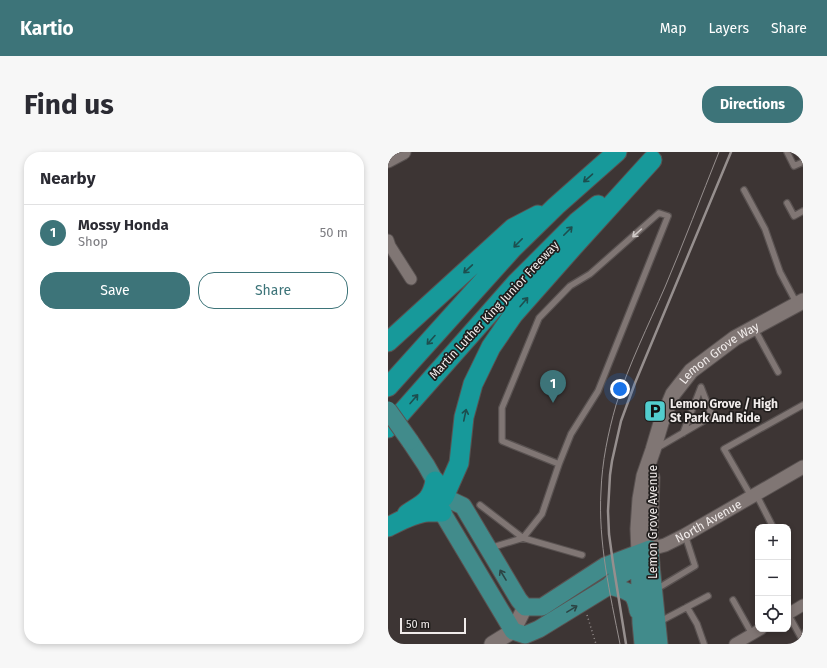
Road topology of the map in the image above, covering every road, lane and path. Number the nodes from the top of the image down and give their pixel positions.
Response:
1 (403, 152) edge
2 (617, 152) edge
3 (787, 152) edge
4 (657, 156) edge
5 (388, 160) edge
6 (803, 162) edge
7 (744, 190) dead end
8 (787, 203) dead end
9 (556, 206) junction
10 (803, 211) edge
11 (389, 245) edge
12 (411, 279) dead end
13 (800, 302) edge
14 (754, 328) junction
15 (388, 342) edge
16 (778, 372) dead end
17 (388, 387) edge
18 (803, 405) edge
19 (388, 410) edge
20 (388, 428) edge
21 (683, 433) junction
22 (653, 450) junction
23 (559, 464) junction
24 (803, 467) edge
25 (434, 481) junction
26 (753, 495) junction
27 (443, 505) junction
28 (480, 505) dead end
29 (395, 524) edge
30 (771, 524) edge
31 (685, 535) junction
32 (524, 538) junction
33 (488, 549) junction
34 (464, 550) junction
35 (582, 556) dead end
36 (645, 558) junction
37 (609, 586) junction
38 (653, 591) junction
39 (708, 596) dead end
40 (733, 600) dead end
41 (803, 606) edge
42 (525, 607) junction
43 (687, 607) junction
44 (791, 612) edge
45 (587, 613) dead end
46 (791, 619) edge
47 (649, 623) junction
48 (755, 629) edge
49 (757, 632) edge
50 (517, 638) edge
51 (803, 641) edge
52 (492, 644) edge
53 (596, 644) edge
54 (643, 644) edge
55 (659, 644) edge
56 (704, 644) edge
57 (735, 644) edge

1 - 5 main road
2 -> 9 highway
3 - 6 lane
20 -> 4 highway, Martin Luther King Junior Freeway
27 -> 4 highway
7 - 13 lane
8 - 10 lane
9 -> 15 highway
9 -> 17 highway
11 - 12 street
13 - 14 main road, Lemon Grove Way
14 - 16 lane
14 - 22 main road, Lemon Grove Way
18 - 26 lane
19 - 25 main road, bridge
21 - 21 lane
21 - 22 lane
22 - 36 main road, Lemon Grove Avenue
23 -> 23 lane
23 - 32 lane
24 - 26 street, North Avenue
25 - 27 main road
25 - 29 highway
26 - 30 lane
26 - 31 street, North Avenue
27 - 29 highway
27 - 33 main road
27 - 34 main road
28 - 32 lane
31 - 36 street, North Avenue
31 - 38 lane
32 - 33 lane
32 - 35 lane
33 - 34 main road
42 -> 33 main road
34 - 50 main road
36 - 37 main road, North Avenue
36 - 38 main road, Lemon Grove Avenue
36 - 42 main road, North Avenue
36 - 47 main road, Lemon Grove Avenue
37 - 47 main road
50 -> 37 main road, North Avenue
38 - 47 main road, Lemon Grove Avenue
39 - 43 lane
40 - 48 lane
41 - 44 street
42 - 50 main road
43 - 47 lane
43 - 56 lane
45 - 53 path
46 - 51 lane
47 - 54 main road, Lemon Grove Avenue
47 - 55 main road, Lemon Grove Avenue
49 - 57 street
50 - 52 main road

